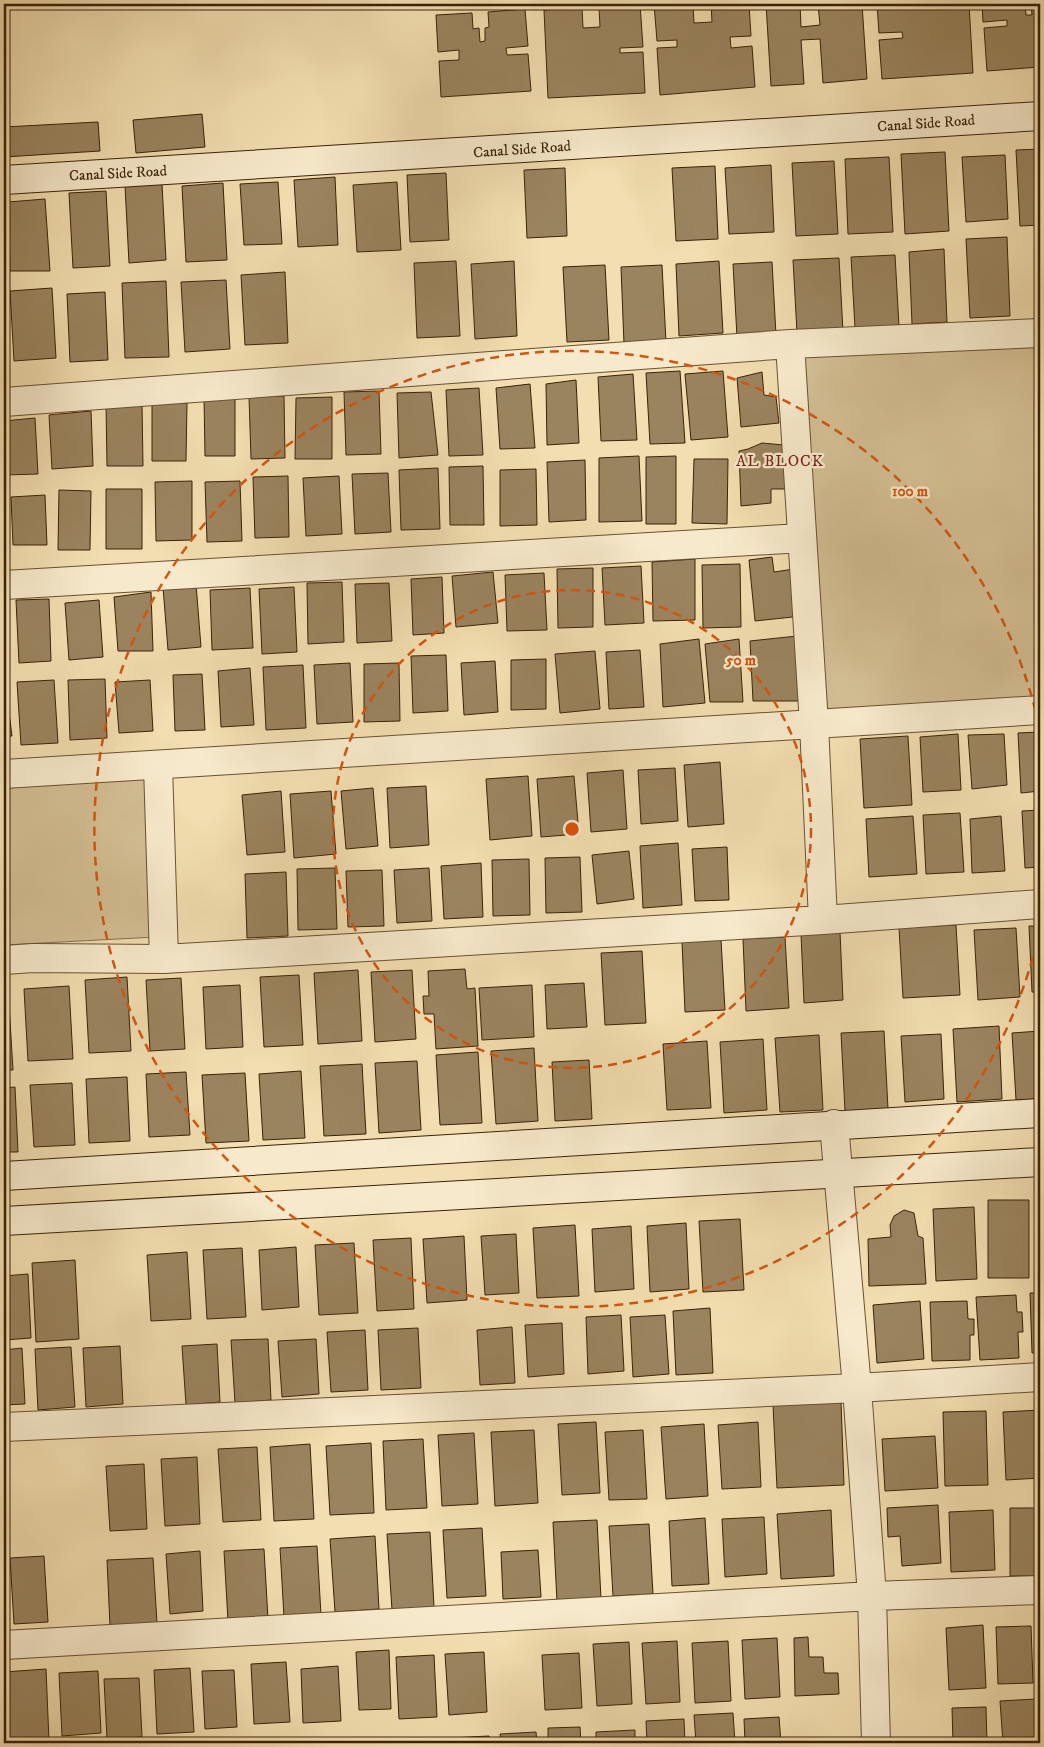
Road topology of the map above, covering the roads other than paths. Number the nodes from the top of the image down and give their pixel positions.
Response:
1 (1040, 116) edge
2 (4, 180) edge
3 (1040, 333) edge
4 (790, 344) junction
5 (4, 402) edge
6 (802, 538) junction
7 (4, 585) edge
8 (1040, 710) edge
9 (814, 724) junction
10 (158, 764) junction
11 (4, 774) edge
12 (1040, 904) edge
13 (823, 920) junction
14 (164, 959) junction
15 (4, 960) edge
16 (1040, 1113) edge
17 (834, 1124) junction
18 (1040, 1162) edge
19 (838, 1174) junction
20 (4, 1176) edge
21 (4, 1221) edge
22 (1040, 1377) edge
23 (857, 1388) junction
24 (4, 1427) edge
25 (1040, 1590) edge
26 (872, 1596) junction
27 (4, 1645) edge
28 (876, 1743) edge

1 - 2 street, Canal Side Road
3 - 4 street
4 - 5 street
4 - 6 street
6 - 7 street
6 - 9 street
8 - 9 street
9 - 10 street
9 - 13 street
10 - 11 street
10 - 14 street
12 - 13 street
13 - 14 street
14 - 15 street
16 - 17 street
17 - 19 street
17 - 20 street
18 - 19 street
19 - 21 street
19 - 23 street
22 - 23 street
23 - 24 street
23 - 26 street
25 - 26 street
26 - 27 street
26 - 28 street

